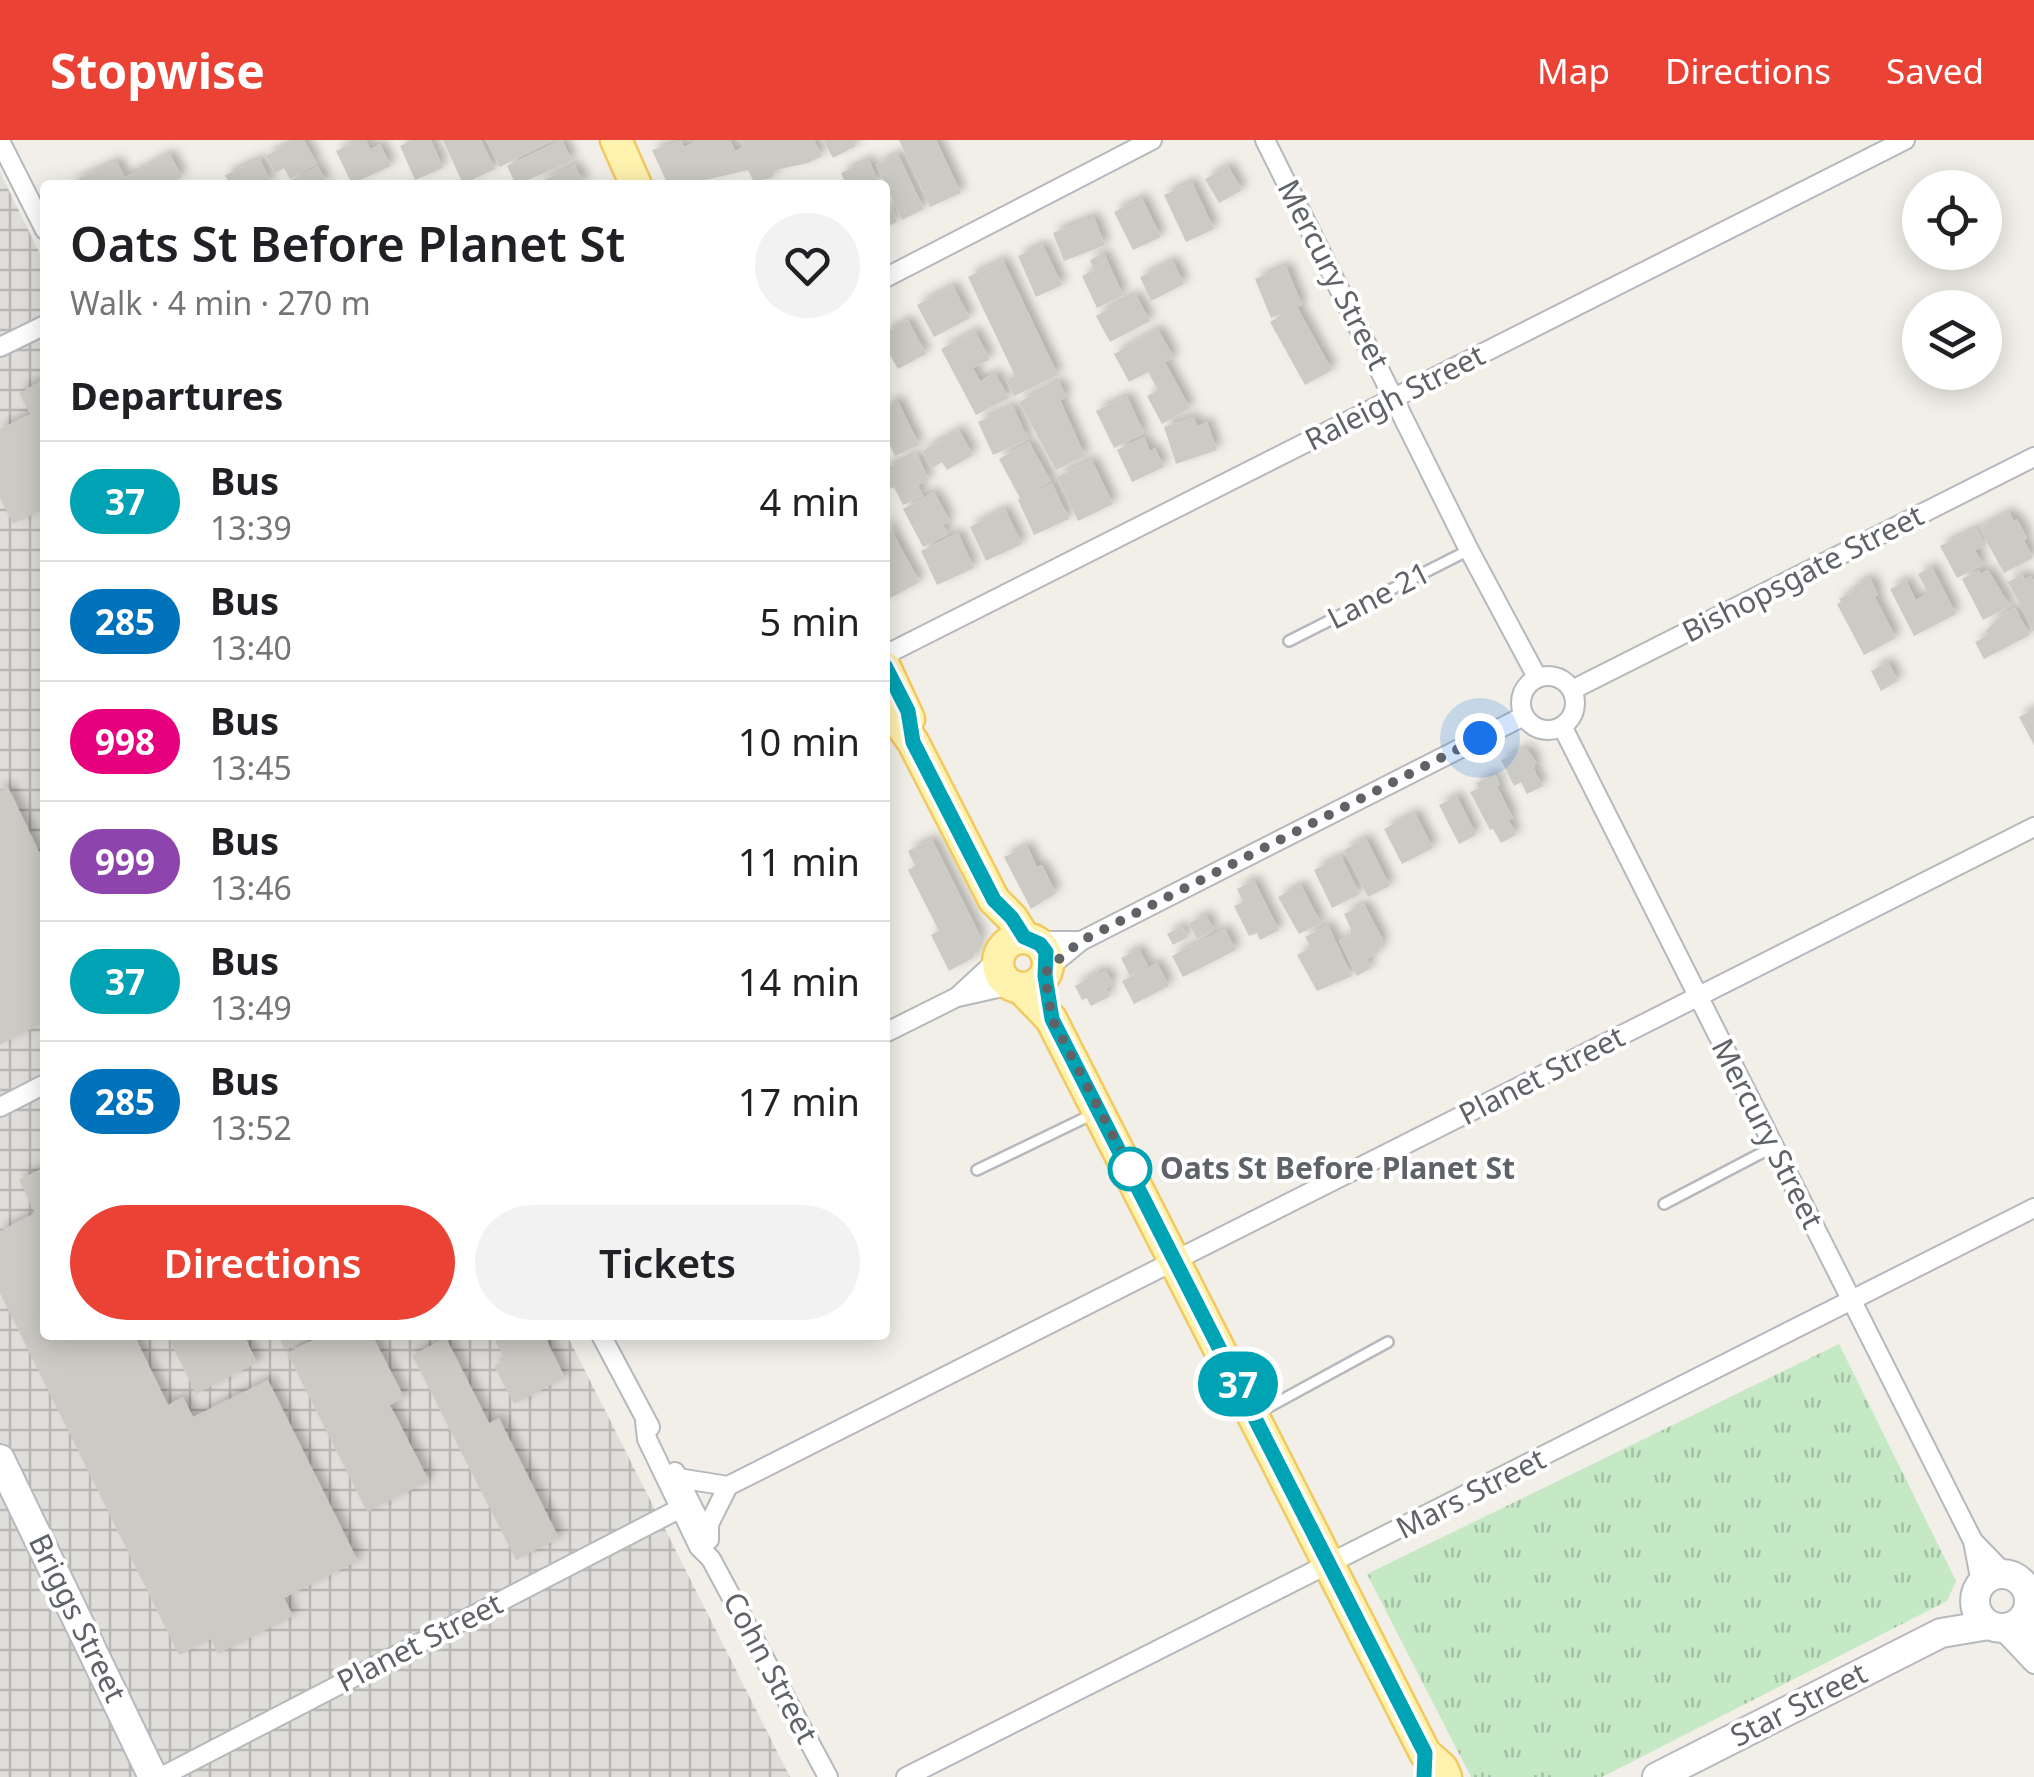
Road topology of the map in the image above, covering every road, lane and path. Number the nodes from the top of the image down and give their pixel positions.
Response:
1 (22, 140) edge
2 (616, 140) edge
3 (1152, 140) edge
4 (1265, 140) edge
5 (1905, 140) edge
6 (0, 142) edge
7 (634, 180) edge
8 (40, 220) edge
9 (890, 275) edge
10 (40, 327) edge
11 (0, 347) edge
12 (1395, 398) junction
13 (2034, 457) edge
14 (1470, 550) junction
15 (1288, 641) dead end
16 (890, 653) edge
17 (890, 677) edge
18 (1537, 677) junction
19 (1572, 690) junction
20 (890, 710) edge
21 (1524, 716) junction
22 (1562, 726) junction
23 (913, 742) junction
24 (2034, 826) edge
25 (1081, 941) junction
26 (1023, 963) junction
27 (958, 997) junction
28 (1699, 998) junction
29 (890, 1031) edge
30 (40, 1087) edge
31 (0, 1107) edge
32 (1100, 1110) junction
33 (1774, 1147) junction
34 (977, 1170) dead end
35 (1664, 1204) dead end
36 (2034, 1208) edge
37 (1176, 1260) junction
38 (1852, 1300) junction
39 (604, 1340) edge
40 (1388, 1342) dead end
41 (1254, 1415) junction
42 (645, 1421) junction
43 (0, 1459) edge
44 (678, 1478) junction
45 (728, 1486) junction
46 (9, 1497) edge
47 (679, 1509) junction
48 (709, 1540) junction
49 (712, 1560) junction
50 (1328, 1566) junction
51 (2009, 1599) edge
52 (2034, 1663) edge
53 (1424, 1765) edge
54 (157, 1777) edge
55 (828, 1777) edge
56 (906, 1777) edge
57 (1446, 1777) edge
58 (1657, 1777) edge

1 - 6 street
2 - 7 main road
3 - 9 street
4 - 12 street, Mercury Street
5 - 12 street, Raleigh Street
6 - 8 street
10 - 11 street
12 - 14 street, Mercury Street
12 - 16 street, Raleigh Street
13 - 19 street, Bishopsgate Street
14 - 15 lane, Lane 21
14 - 18 street, Mercury Street
17 - 23 main road
18 - 19 street
18 - 21 street
19 - 22 street
20 - 23 main road
21 - 22 street
21 - 25 street
22 - 28 street, Mercury Street
23 - 26 main road
24 - 28 street, Planet Street
25 - 26 street
25 - 26 street
26 - 27 street
26 - 27 street
26 - 32 main road
27 - 29 street
28 - 33 street, Mercury Street
28 - 37 street, Planet Street
30 - 31 street
32 - 34 lane
32 - 37 main road
33 - 35 lane
33 - 38 street, Mercury Street
36 - 38 street, Mars Street
37 - 41 main road
37 - 45 street, Planet Street
38 - 50 street, Mars Street
38 - 51 street, Mercury Street
39 - 42 street, Cohn Street
40 - 41 lane
41 - 50 main road
42 - 44 street, Cohn Street
42 - 47 street, Cohn Street
43 - 46 street, Briggs Street
44 - 45 street
44 - 48 street, Cohn Street
45 - 48 street
46 - 54 street, Briggs Street
47 - 49 street, Cohn Street
47 - 54 street, Planet Street
48 - 49 street, Cohn Street
49 - 55 street, Cohn Street
50 - 53 main road
50 - 56 street, Mars Street
51 - 52 street, Mercury Street
51 - 52 street, Mercury Street
51 - 58 street, Star Street
53 - 57 main road

